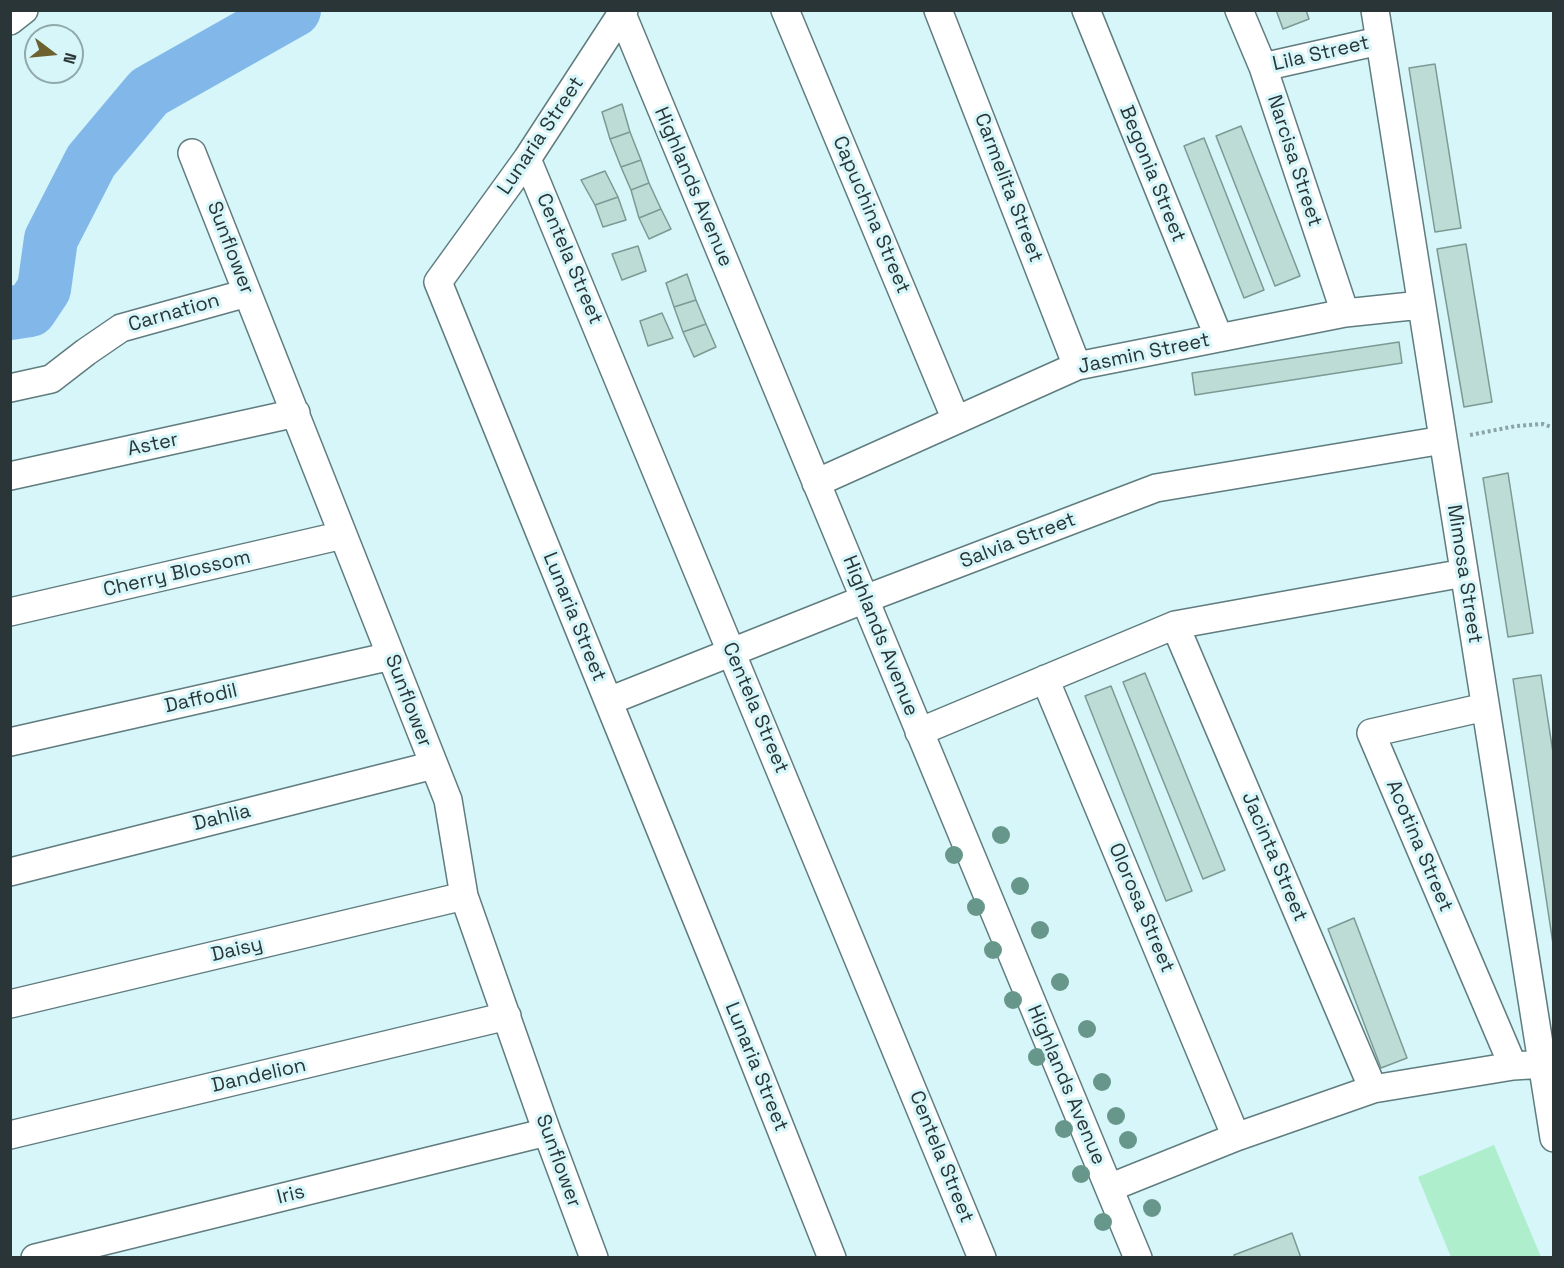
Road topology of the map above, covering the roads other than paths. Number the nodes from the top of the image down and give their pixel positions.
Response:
1 (24, 10) edge
2 (785, 10) edge
3 (938, 10) edge
4 (1086, 10) edge
5 (1239, 10) edge
6 (1375, 10) edge
7 (623, 13) edge
8 (10, 21) edge
9 (1379, 40) junction
10 (1263, 67) junction
11 (192, 153) dead end
12 (527, 159) junction
13 (247, 293) junction
14 (1421, 305) junction
15 (1345, 314) junction
16 (1219, 338) junction
17 (1077, 366) junction
18 (10, 388) edge
19 (296, 413) junction
20 (957, 420) junction
21 (1443, 440) junction
22 (10, 476) edge
23 (816, 483) junction
24 (343, 535) junction
25 (1464, 573) junction
26 (865, 599) junction
27 (10, 612) edge
28 (1175, 626) junction
29 (731, 651) junction
30 (391, 656) junction
31 (1045, 679) junction
32 (609, 701) junction
33 (1485, 707) junction
34 (919, 732) junction
35 (10, 742) edge
36 (434, 765) junction
37 (10, 872) edge
38 (464, 896) junction
39 (10, 1004) edge
40 (507, 1016) junction
41 (1542, 1065) junction
42 (1513, 1066) junction
43 (1373, 1089) junction
44 (547, 1132) junction
45 (10, 1135) edge
46 (1236, 1137) junction
47 (1554, 1138) edge
48 (1109, 1188) junction
49 (588, 1256) edge
50 (35, 1257) edge
51 (832, 1257) edge
52 (982, 1257) edge
53 (1138, 1257) edge

1 - 8 street
2 - 20 street, Capuchina Street
3 - 17 street, Carmelita Street
4 - 16 street, Begonia Street
5 - 10 street, Narcisa Street
6 - 9 street, Mimosa Street
7 - 12 street, Lunaria Street
7 - 23 street, Highlands Avenue
9 - 10 street, Lila Street
9 - 14 street, Mimosa Street
10 - 15 street, Narcisa Street
11 - 13 street, Sunflower
12 - 29 street, Centela Street
12 - 32 street, Lunaria Street
13 - 18 street, Carnation
13 - 19 street, Sunflower
14 - 15 street, Jasmin Street
14 - 21 street, Mimosa Street
15 - 16 street, Jasmin Street
16 - 17 street, Jasmin Street
17 - 20 street, Jasmin Street
19 - 22 street, Aster
19 - 24 street, Sunflower
20 - 23 street, Jasmin Street
21 - 25 street, Mimosa Street
21 - 26 street, Salvia Street
23 - 26 street, Highlands Avenue
24 - 27 street, Cherry Blossom
24 - 30 street, Sunflower
25 - 28 street
25 - 33 street, Mimosa Street
26 - 29 street, Salvia Street
26 - 34 street, Highlands Avenue
28 - 31 street
28 - 43 street, Jacinta Street
29 - 32 street, Salvia Street
29 - 52 street, Centela Street
30 - 35 street, Daffodil
30 - 36 street, Sunflower
31 - 34 street
31 - 46 street, Olorosa Street
32 - 51 street, Lunaria Street
33 - 41 street, Mimosa Street
33 - 42 street, Acotina Street
34 - 48 street, Highlands Avenue
36 - 37 street, Dahlia
36 - 38 street, Sunflower
38 - 39 street, Daisy
38 - 40 street, Sunflower
40 - 44 street, Sunflower
40 - 45 street, Dandelion
41 - 42 street
41 - 47 street, Mimosa Street
42 - 43 street
43 - 46 street
44 - 49 street, Sunflower
44 - 50 street, Iris
46 - 48 street
48 - 53 street, Highlands Avenue

